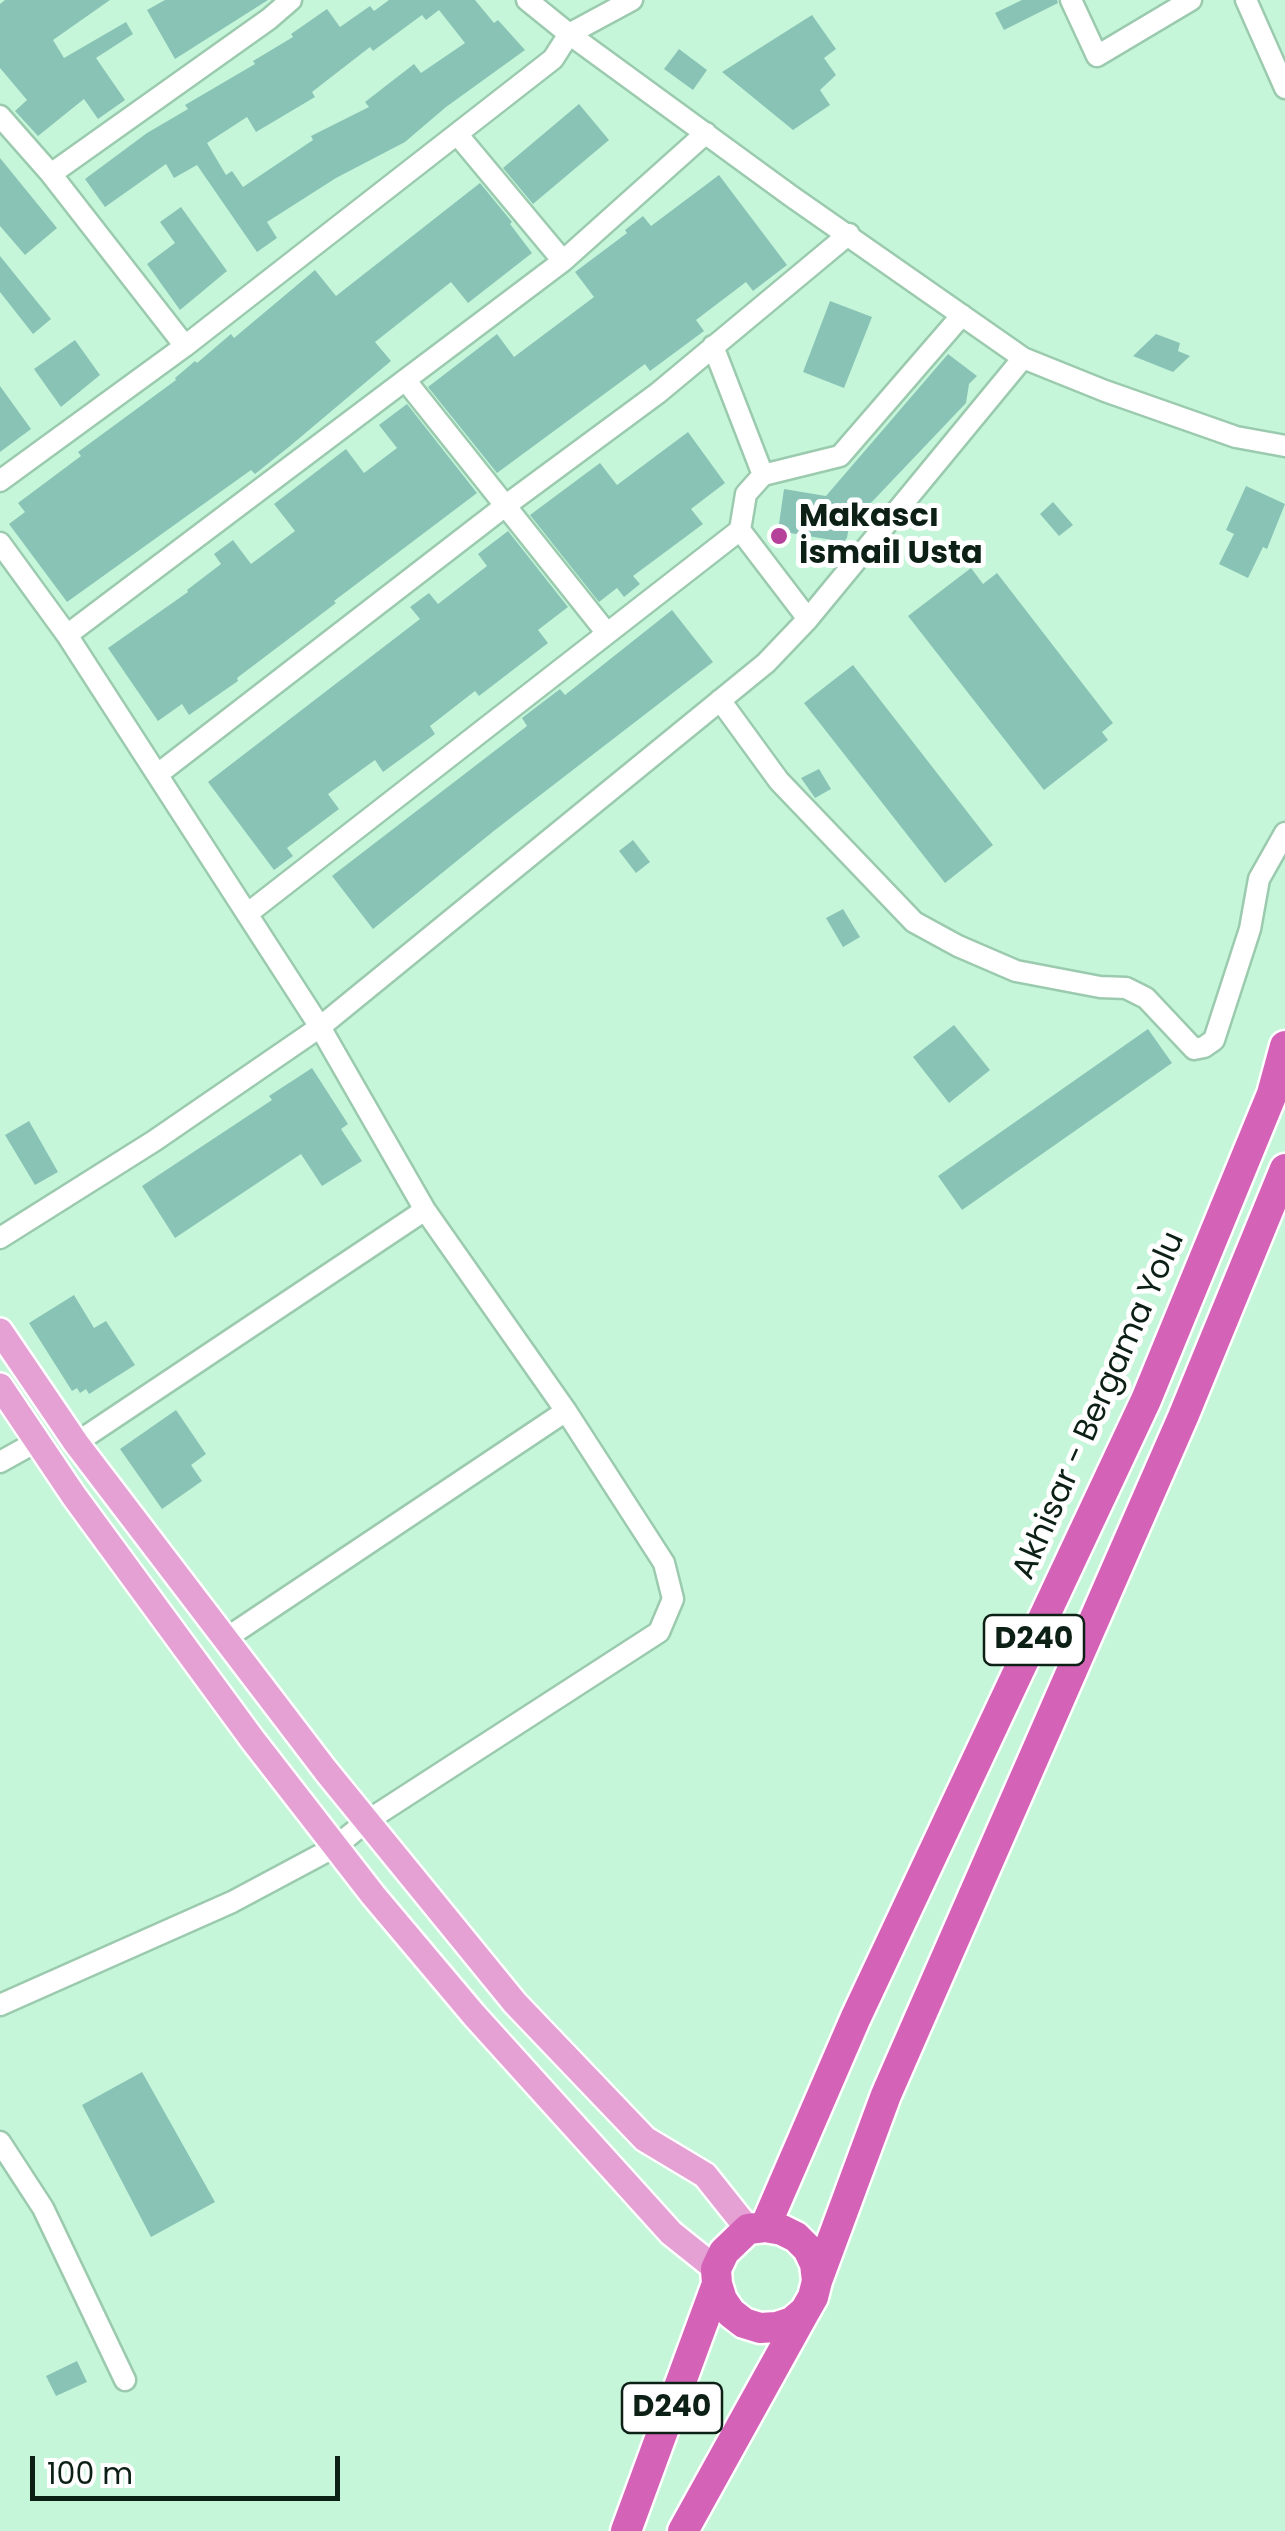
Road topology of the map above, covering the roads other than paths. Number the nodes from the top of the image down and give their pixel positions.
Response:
1 (292, 0) edge
2 (527, 0) edge
3 (632, 0) edge
4 (1070, 0) edge
5 (1191, 0) edge
6 (1246, 0) edge
7 (568, 34) junction
8 (1285, 88) edge
9 (0, 116) edge
10 (706, 133) junction
11 (456, 134) junction
12 (51, 174) junction
13 (850, 234) junction
14 (563, 261) junction
15 (962, 316) junction
16 (185, 346) junction
17 (713, 346) junction
18 (1023, 358) junction
19 (406, 380) junction
20 (1285, 446) edge
21 (763, 475) junction
22 (0, 480) edge
23 (505, 506) junction
24 (740, 530) junction
25 (0, 543) edge
26 (808, 618) junction
27 (606, 632) junction
28 (67, 635) junction
29 (720, 700) junction
30 (158, 774) junction
31 (1285, 833) edge
32 (247, 914) junction
33 (320, 1028) junction
34 (1285, 1046) edge
35 (1285, 1168) edge
36 (425, 1210) junction
37 (0, 1238) edge
38 (0, 1331) edge
39 (0, 1386) edge
40 (566, 1411) junction
41 (36, 1442) junction
42 (76, 1444) junction
43 (0, 1462) edge
44 (225, 1639) junction
45 (367, 1821) junction
46 (335, 1847) junction
47 (0, 2004) edge
48 (0, 2142) edge
49 (756, 2228) junction
50 (717, 2276) junction
51 (817, 2281) junction
52 (805, 2312) junction
53 (126, 2380) dead end
54 (626, 2531) edge
55 (683, 2531) edge

1 - 12 street
2 - 7 street
3 - 7 street
4 - 5 street
6 - 8 street
7 - 10 street
7 - 11 street
9 - 12 street
10 - 13 street
10 - 14 street
11 - 14 street
11 - 16 street
12 - 16 street
13 - 15 street
13 - 17 street
14 - 19 street
15 - 18 street
15 - 21 street
16 - 22 street
17 - 21 street
17 - 23 street
18 - 20 street
18 - 26 street
19 - 23 street
19 - 28 street
21 - 24 street
23 - 27 street
23 - 30 street
24 - 26 street
24 - 27 street
25 - 28 street
26 - 29 street
27 - 32 street
28 - 30 street
29 - 31 street
29 - 33 street
30 - 32 street
32 - 33 street
33 - 36 street
33 - 37 street
34 - 49 highway, Akhisar - Bergama Yolu / D240
35 - 51 highway, D240
36 - 40 street
36 - 42 street
38 - 42 main road
39 - 41 main road
40 - 44 street
40 - 45 street
41 - 43 street
41 - 46 main road
42 - 44 main road
44 - 45 main road
45 - 46 street
45 - 49 main road
46 - 47 street
46 - 50 main road
48 - 53 street
49 - 50 highway, Akhisar - Bergama Yolu
49 - 51 highway
50 - 52 highway
50 - 54 highway, Akhisar - Bergama Yolu / D240
51 - 52 highway
52 - 55 highway, D240

